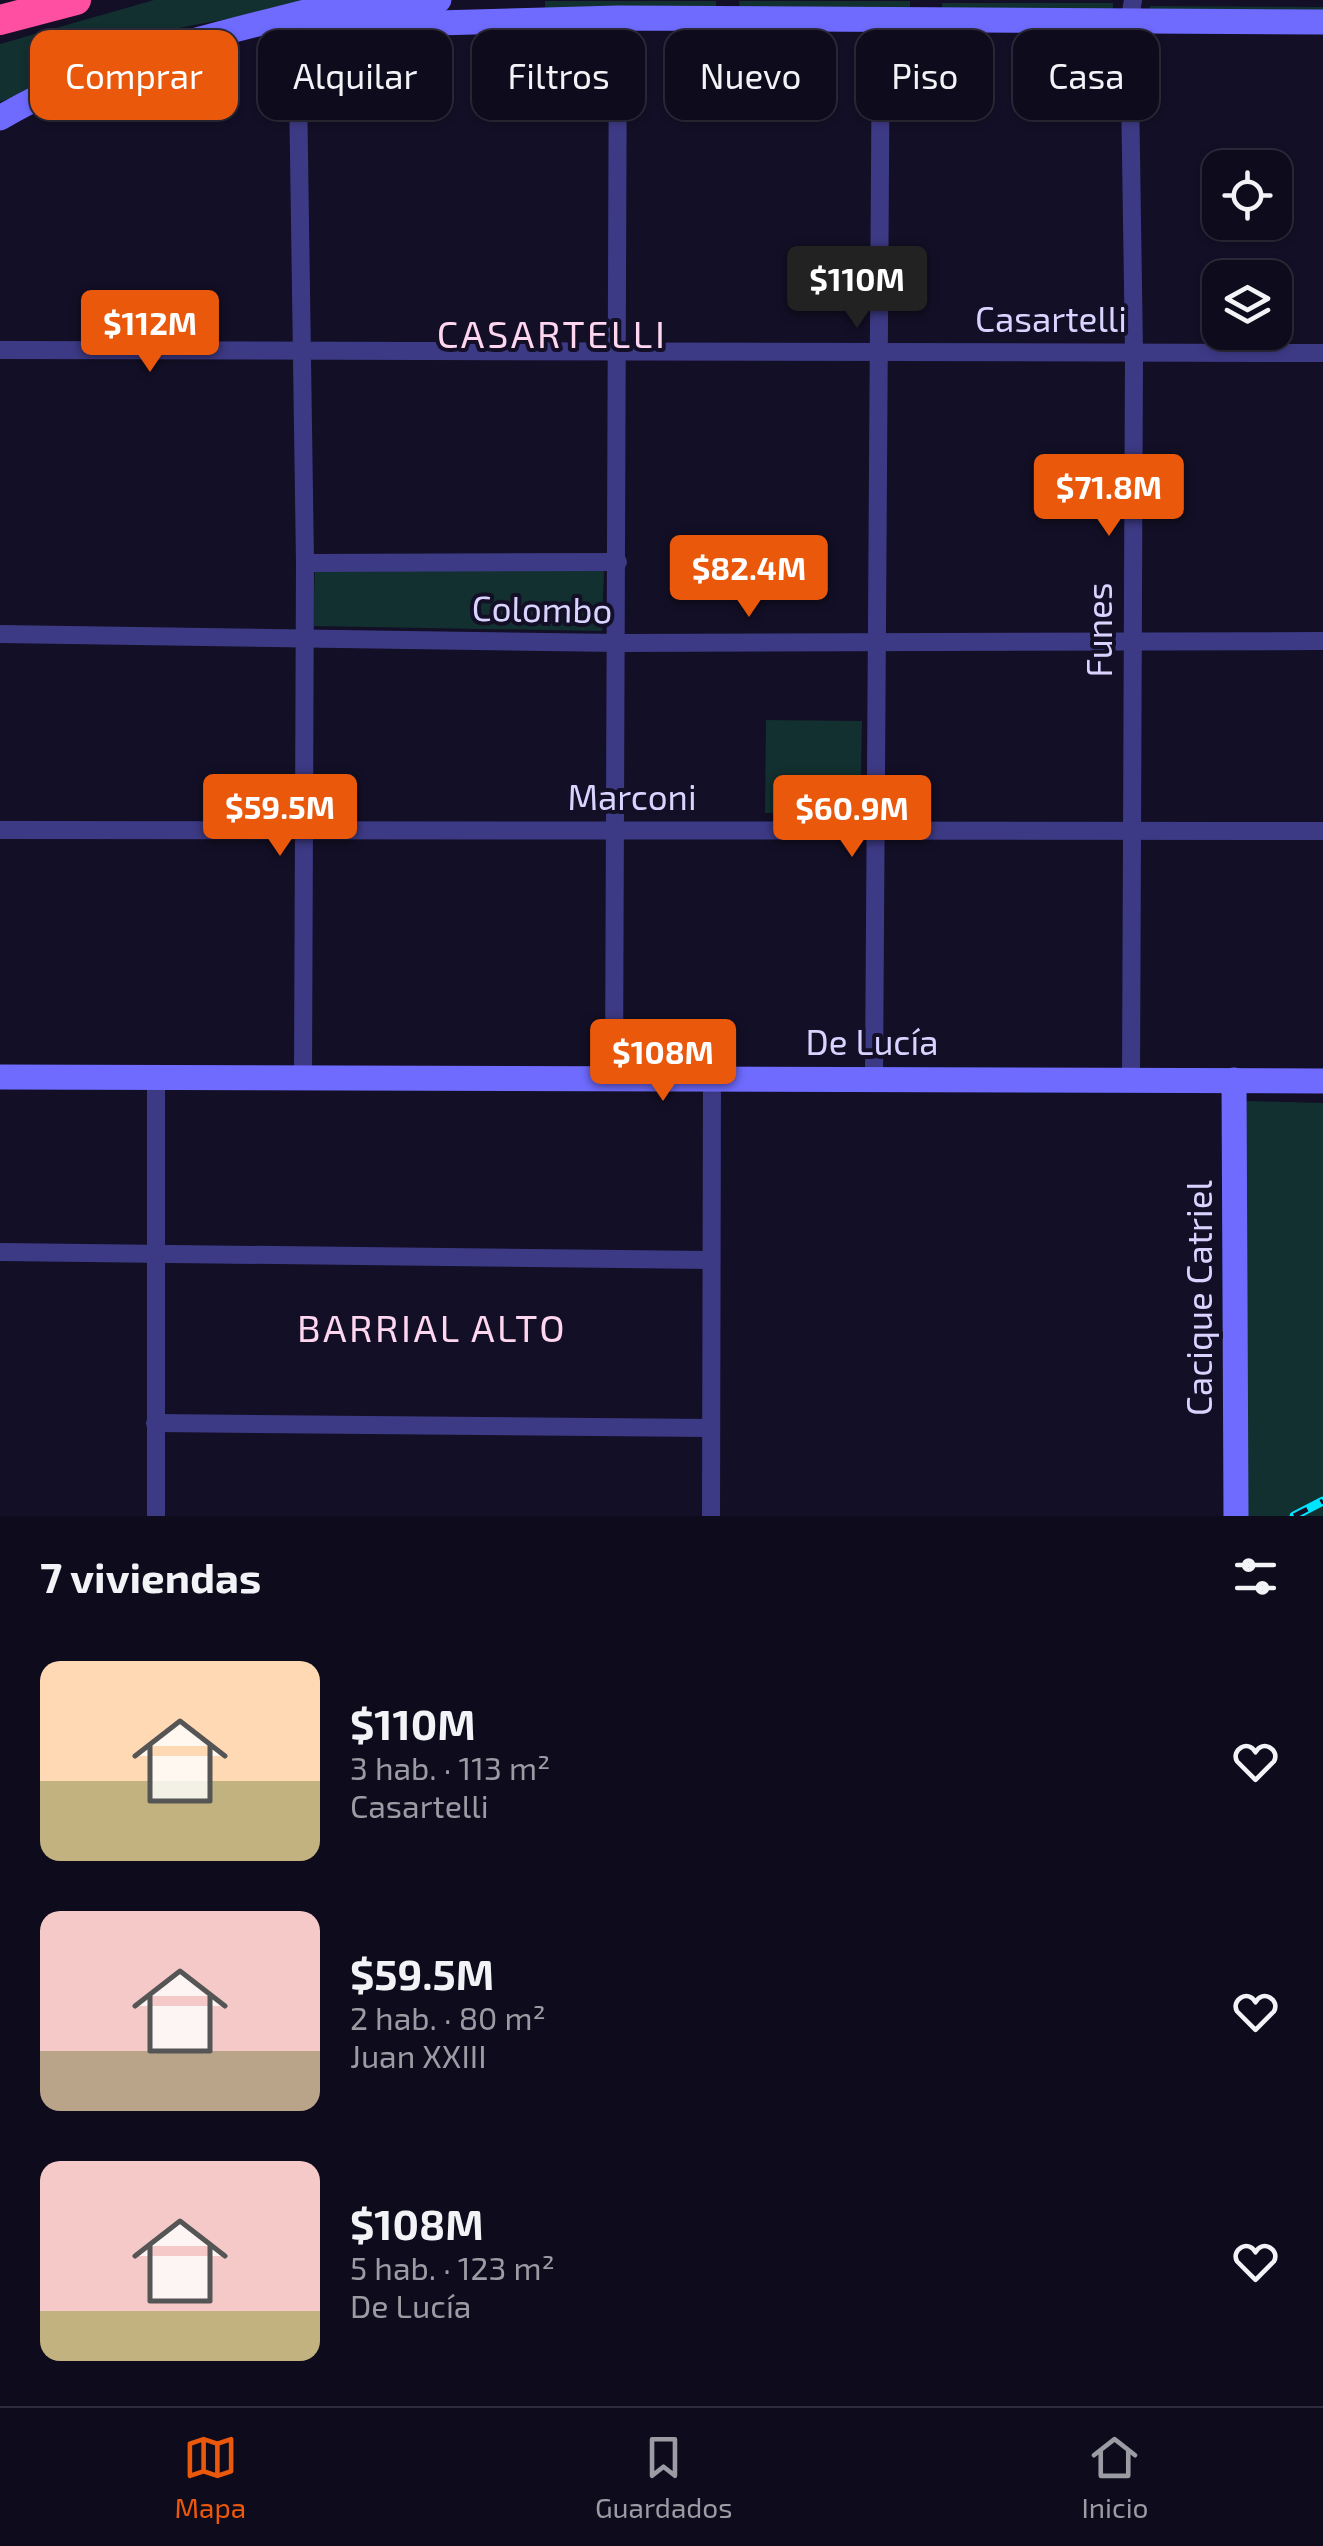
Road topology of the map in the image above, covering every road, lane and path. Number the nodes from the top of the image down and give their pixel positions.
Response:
1 (76, 0) edge
2 (440, 0) edge
3 (731, 9) edge
4 (532, 10) edge
5 (923, 10) edge
6 (12, 11) edge
7 (1131, 11) edge
8 (297, 18) junction
9 (618, 18) junction
10 (881, 18) junction
11 (1323, 22) edge
12 (0, 118) edge
13 (0, 350) edge
14 (300, 352) junction
15 (1134, 352) junction
16 (880, 353) junction
17 (1323, 353) edge
18 (617, 354) junction
19 (618, 562) junction
20 (305, 563) junction
21 (0, 634) edge
22 (305, 639) junction
23 (1323, 641) edge
24 (1132, 642) junction
25 (618, 643) junction
26 (880, 644) junction
27 (0, 830) edge
28 (304, 830) junction
29 (616, 831) junction
30 (876, 831) junction
31 (1132, 832) junction
32 (1323, 832) edge
33 (614, 1076) junction
34 (0, 1077) edge
35 (874, 1077) junction
36 (156, 1078) junction
37 (712, 1078) junction
38 (303, 1079) junction
39 (1234, 1080) junction
40 (1323, 1081) edge
41 (1132, 1082) junction
42 (0, 1252) edge
43 (154, 1254) junction
44 (711, 1260) junction
45 (155, 1423) junction
46 (710, 1428) junction
47 (156, 1516) edge
48 (711, 1516) edge
49 (1236, 1516) edge

1 - 6 highway
2 - 8 street
3 - 9 street
3 - 10 street
4 - 8 street
4 - 9 street
5 - 7 street
5 - 10 street
7 - 11 street
7 - 15 street, Funes
8 - 12 street
8 - 14 street
9 - 18 street
10 - 16 street
13 - 14 street, Casartelli
14 - 18 street, Casartelli
14 - 20 street
15 - 16 street, Casartelli
15 - 17 street, Casartelli
15 - 24 street, Funes
16 - 18 street, Casartelli
16 - 26 street
18 - 19 street
19 - 20 street, Colombo
19 - 25 street
20 - 22 street
21 - 22 street, Colombo
22 - 25 street, Colombo
22 - 28 street
23 - 24 street, Colombo
24 - 26 street, Colombo
24 - 31 street, Funes
25 - 26 street, Colombo
25 - 29 street
26 - 30 street
27 - 28 street, Marconi
28 - 29 street, Marconi
28 - 38 street
29 - 30 street, Marconi
29 - 33 street
30 - 31 street, Marconi
30 - 35 street
31 - 32 street, Marconi
31 - 41 street, Funes
33 - 37 street, De Lucía
33 - 38 street, De Lucía
34 - 36 street, De Lucía
35 - 37 street, De Lucía
35 - 41 street, De Lucía
36 - 38 street, De Lucía
36 - 43 street
37 - 44 street
39 - 40 street, De Lucía
39 - 41 street, De Lucía
39 - 49 street, Cacique Catriel
42 - 43 street
43 - 44 street
43 - 45 street
44 - 46 street
45 - 46 street
45 - 47 street
46 - 48 street

